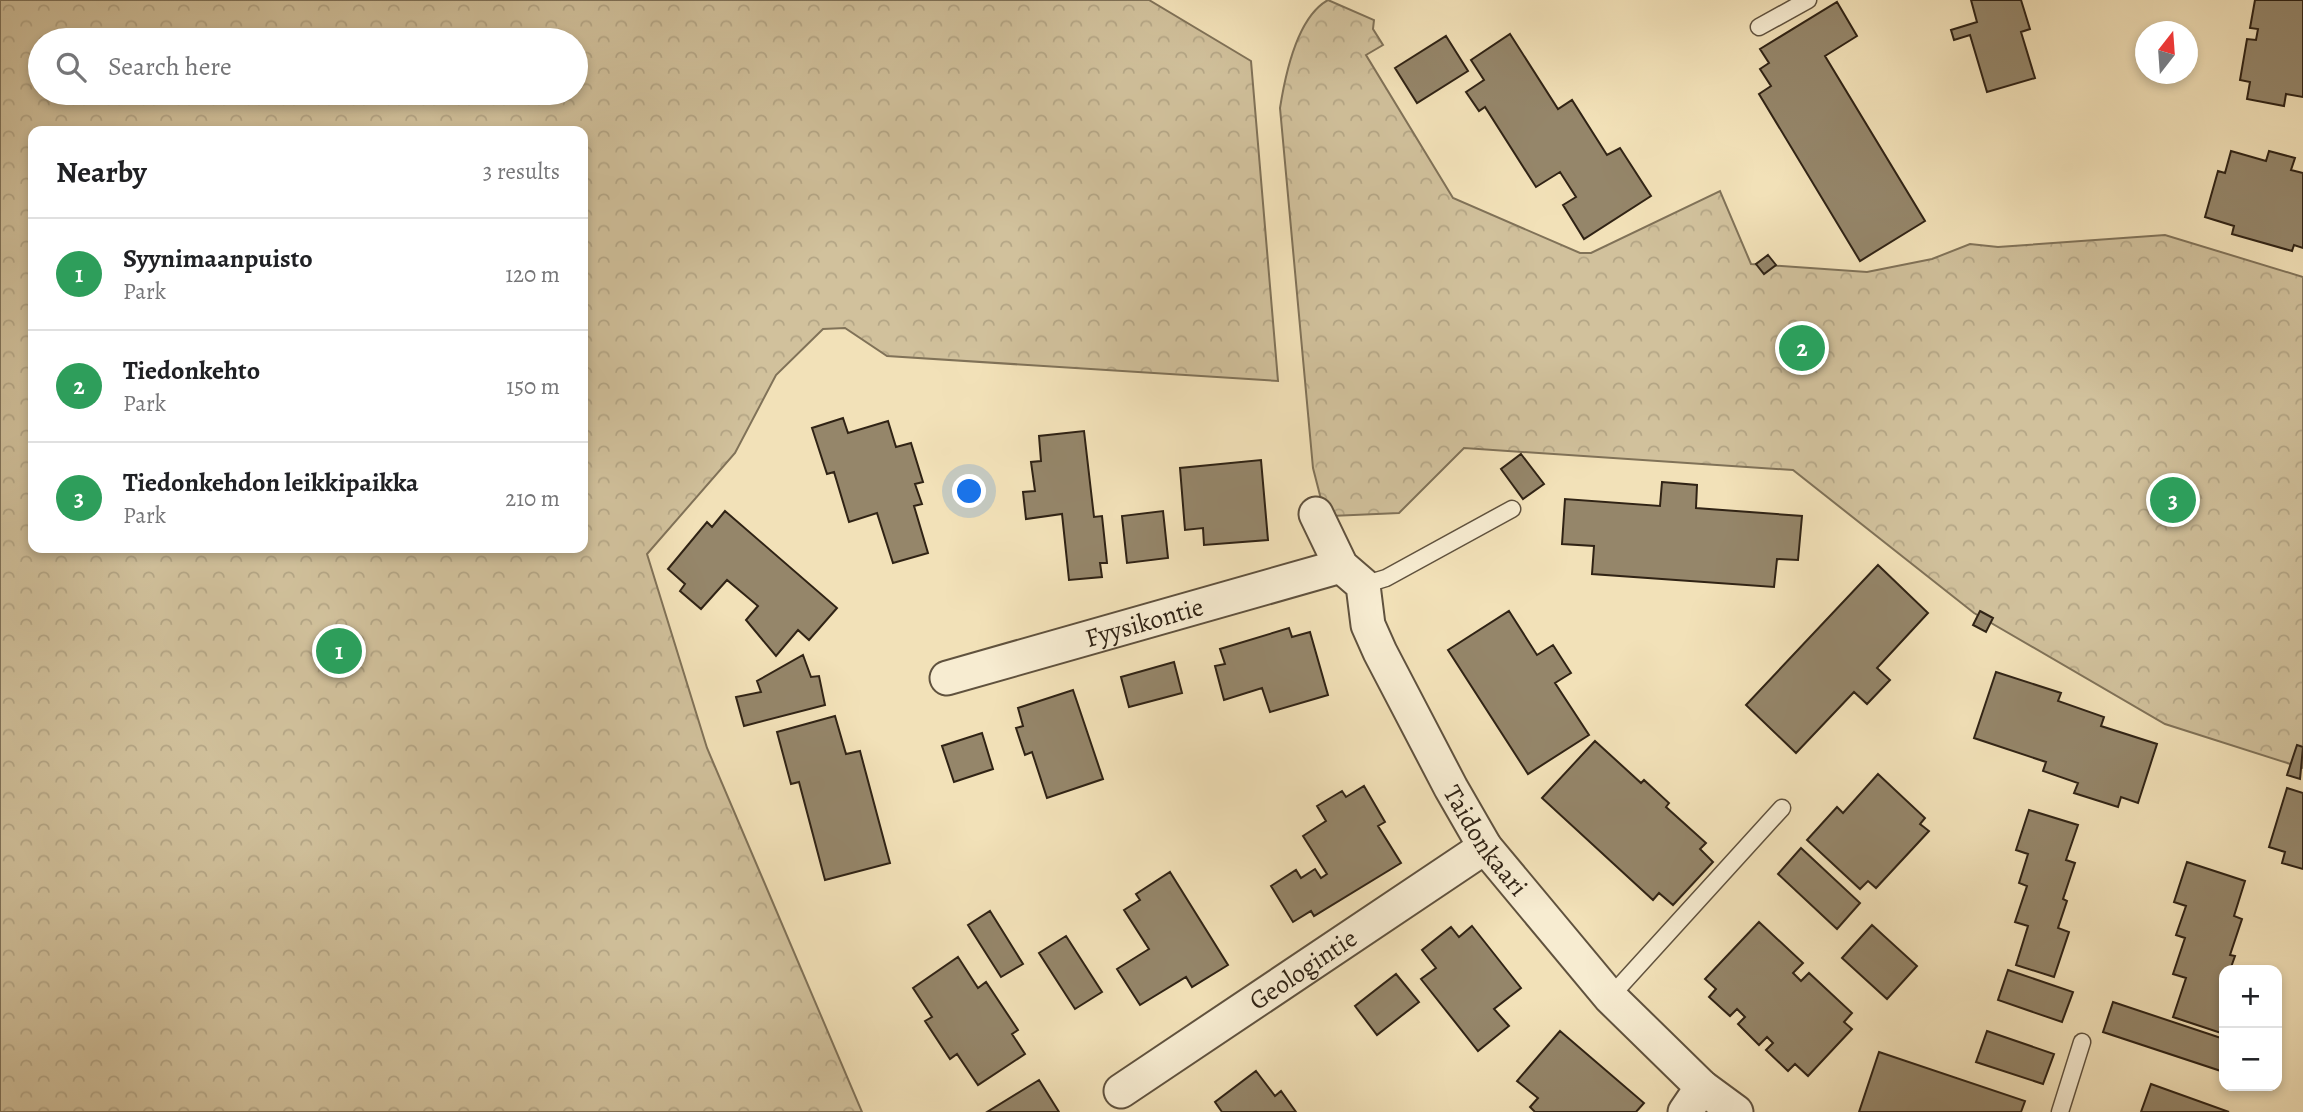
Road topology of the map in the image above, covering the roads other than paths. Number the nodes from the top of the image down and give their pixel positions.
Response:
1 (1808, 0) edge
2 (1759, 27) dead end
3 (1512, 509) dead end
4 (1316, 514) dead end
5 (1352, 576) junction
6 (947, 678) dead end
7 (1782, 808) dead end
8 (1485, 847) junction
9 (1610, 997) junction
10 (2082, 1042) dead end
11 (1121, 1091) dead end
12 (1693, 1099) edge
13 (1736, 1112) edge
14 (2060, 1112) edge

1 - 2 lane
3 - 5 lane
4 - 5 street, Taidonkaari
5 - 6 street, Fyysikontie
5 - 8 street, Taidonkaari
7 - 9 lane
8 - 9 street, Taidonkaari
8 - 11 street, Geologintie
9 - 12 street, Taidonkaari
10 - 14 lane
12 - 13 street, Taidonkaari

